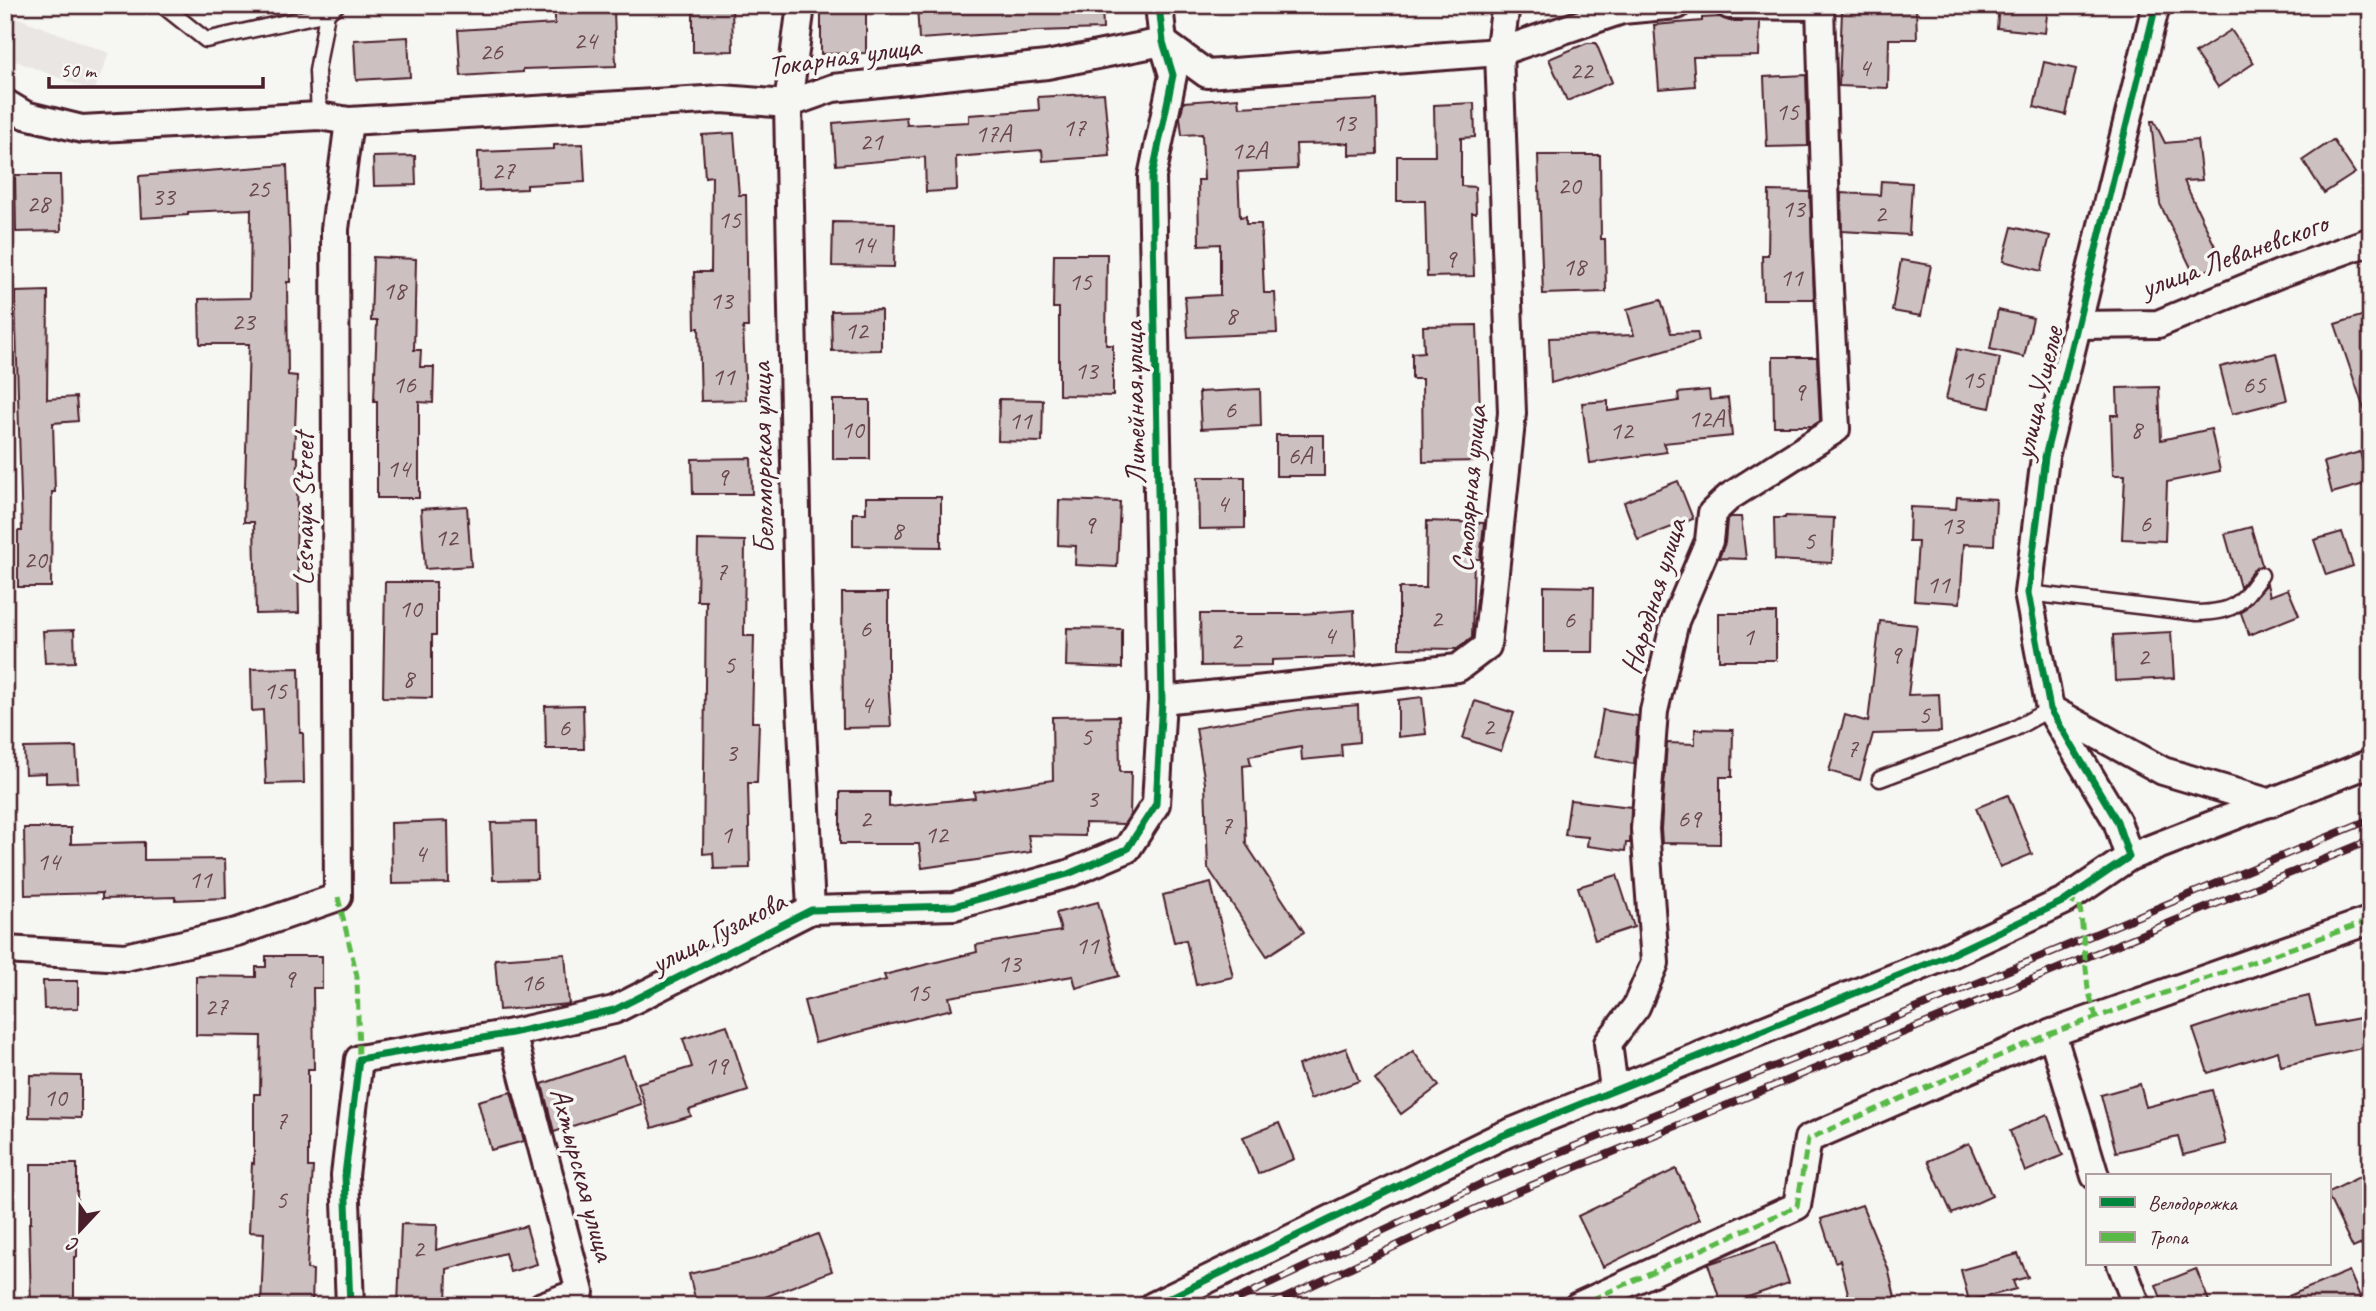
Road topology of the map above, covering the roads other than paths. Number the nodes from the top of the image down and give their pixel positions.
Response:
1 (162, 5) edge
2 (801, 5) edge
3 (1160, 5) edge
4 (1506, 5) edge
5 (1677, 5) edge
6 (1729, 5) edge
7 (2155, 5) edge
8 (1820, 6) edge
9 (332, 9) edge
10 (1163, 42) junction
11 (1499, 52) junction
12 (5, 103) edge
13 (788, 104) junction
14 (319, 116) junction
15 (349, 121) junction
16 (2371, 241) edge
17 (2077, 325) junction
18 (2261, 575) dead end
19 (2028, 593) junction
20 (1162, 701) junction
21 (2050, 709) junction
22 (2371, 763) edge
23 (1880, 779) dead end
24 (2271, 803) junction
25 (1156, 804) joint
26 (2129, 857) junction
27 (811, 910) junction
28 (2371, 920) edge
29 (5, 950) edge
30 (512, 1033) junction
31 (2052, 1033) junction
32 (1614, 1089) junction
33 (2094, 1174) edge
34 (2122, 1266) edge
35 (350, 1306) edge
36 (542, 1306) edge
37 (1153, 1306) edge
38 (1577, 1306) edge
39 (2137, 1306) edge

1 - 9 lane
2 - 13 street, Беломорская улица
3 - 10 street, Литейная улица
4 - 11 street, Столярная улица
5 - 11 street
6 - 8 street
7 - 17 street, улица Ущелье
8 - 32 street, Народная улица
9 - 14 lane
10 - 11 street
10 - 13 street, Токарная улица
10 - 20 street, Литейная улица
11 - 20 street, Столярная улица
12 - 14 street, Токарная улица
13 - 15 street, Токарная улица
13 - 27 street, Беломорская улица
14 - 15 street, Токарная улица
15 - 29 street, Lesnaya Street
16 - 17 street, улица Леваневского
17 - 19 street, улица Ущелье
18 - 19 lane
19 - 21 street, улица Ущелье
20 - 25 street, Литейная улица
21 - 23 lane
21 - 24 street
21 - 26 street, улица Ущелье
22 - 24 street
24 - 26 street
25 - 27 street, улица Гузакова
26 - 32 street
27 - 30 street, улица Гузакова
28 - 31 street
30 - 35 street, улица Гузакова
30 - 36 street, Ахтырская улица
31 - 33 street
31 - 38 street
32 - 37 street
34 - 39 street

